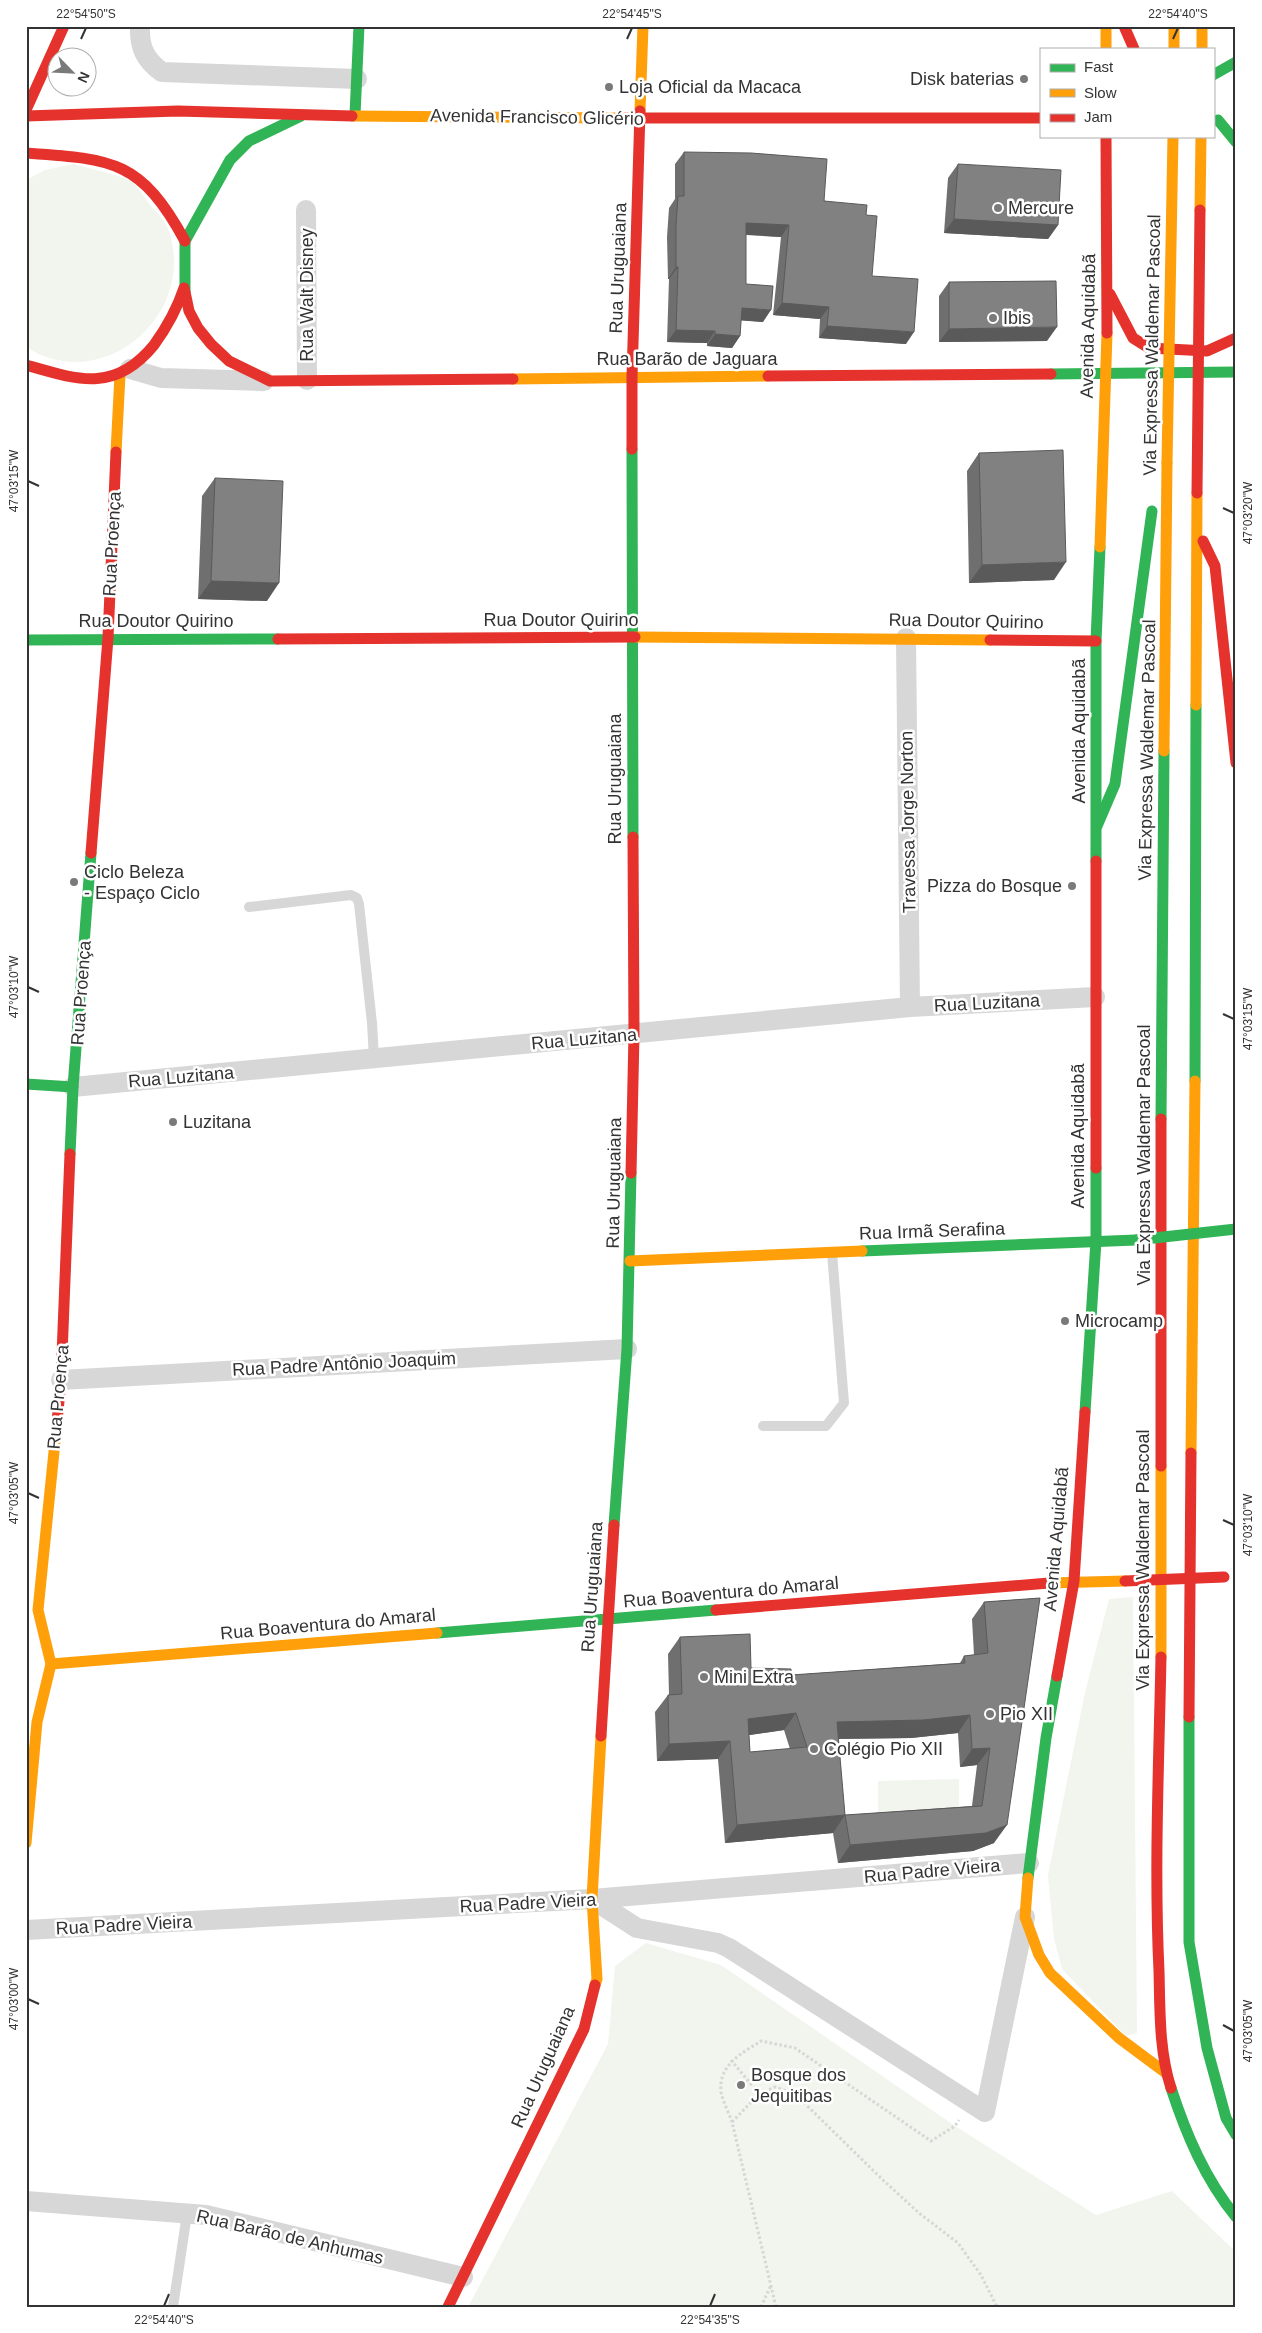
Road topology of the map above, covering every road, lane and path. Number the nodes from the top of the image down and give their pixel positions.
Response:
1 (64, 26) edge
2 (140, 26) edge
3 (359, 26) edge
4 (643, 26) edge
5 (1106, 26) edge
6 (1114, 26) edge
7 (1124, 26) edge
8 (1174, 26) edge
9 (1202, 26) edge
10 (1106, 48) edge
11 (1111, 48) edge
12 (1134, 48) edge
13 (1174, 48) edge
14 (1202, 48) edge
15 (1236, 62) edge
16 (1214, 74) edge
17 (357, 79) junction
18 (29, 114) edge
19 (355, 115) junction
20 (301, 116) junction
21 (639, 118) junction
22 (1040, 118) edge
23 (1216, 120) edge
24 (1236, 121) edge
25 (1106, 138) edge
26 (1173, 138) edge
27 (1201, 138) edge
28 (1236, 142) edge
29 (27, 153) edge
30 (306, 210) dead end
31 (185, 241) junction
32 (184, 288) junction
33 (1108, 288) junction
34 (1236, 338) edge
35 (26, 365) edge
36 (125, 372) junction
37 (1236, 372) edge
38 (1106, 373) junction
39 (632, 377) junction
40 (307, 380) junction
41 (270, 381) junction
42 (1167, 480) junction
43 (1197, 528) junction
44 (632, 637) junction
45 (108, 638) junction
46 (906, 638) junction
47 (26, 640) edge
48 (1096, 641) junction
49 (1236, 763) edge
50 (1097, 826) junction
51 (249, 907) dead end
52 (1095, 997) junction
53 (910, 1007) junction
54 (634, 1034) junction
55 (374, 1058) junction
56 (26, 1084) edge
57 (73, 1087) junction
58 (1236, 1229) edge
59 (1096, 1241) junction
60 (832, 1253) junction
61 (630, 1261) junction
62 (627, 1349) junction
63 (61, 1380) junction
64 (763, 1426) dead end
65 (1230, 1577) edge
66 (1074, 1581) junction
67 (38, 1610) junction
68 (607, 1620) junction
69 (30, 1627) dead end
70 (51, 1664) junction
71 (37, 1722) junction
72 (26, 1754) edge
73 (26, 1843) edge
74 (1029, 1863) junction
75 (592, 1900) junction
76 (1025, 1917) junction
77 (26, 1930) edge
78 (731, 2060) junction
79 (1166, 2073) junction
80 (759, 2094) junction
81 (732, 2122) junction
82 (955, 2126) dead end
83 (1236, 2136) edge
84 (26, 2200) edge
85 (187, 2214) junction
86 (1236, 2217) edge
87 (463, 2277) junction
88 (771, 2285) junction
89 (173, 2307) edge
90 (448, 2307) edge
91 (761, 2307) edge
92 (776, 2307) edge
93 (997, 2307) edge

1 - 18 main road
2 - 17 street
3 - 17 main road
4 - 21 main road, Rua Uruguaiana
5 - 10 main road
6 - 11 main road
7 - 12 main road
8 - 13 main road
9 - 14 main road
15 - 16 main road
17 - 19 main road
18 - 20 main road, Avenida Francisco Glicério
19 - 20 main road, Avenida Francisco Glicério
19 - 21 main road, Avenida Francisco Glicério
20 - 31 main road
21 - 22 main road, Avenida Francisco Glicério
21 - 39 main road, Rua Uruguaiana
23 - 24 main road
23 - 28 main road
25 - 33 main road, Avenida Aquidabã
26 - 42 main road, Via Expressa Waldemar Pascoal, bridge
27 - 43 main road, bridge
29 - 31 main road
30 - 40 street, Rua Walt Disney
31 - 32 main road
32 - 36 main road
32 - 41 main road
33 - 34 main road
33 - 38 main road, Avenida Aquidabã
35 - 36 main road
36 - 41 street
36 - 45 main road, Rua Proença
37 - 38 main road, Rua Barão de Jaguara
38 - 39 main road, Rua Barão de Jaguara
38 - 48 main road, Avenida Aquidabã
39 - 40 main road, Rua Barão de Jaguara
39 - 44 main road, Rua Uruguaiana
40 - 41 main road, Rua Barão de Jaguara
42 - 50 main road
42 - 79 main road, Via Expressa Waldemar Pascoal
43 - 49 main road
43 - 83 main road
44 - 45 main road, Rua Doutor Quirino
44 - 46 main road, Rua Doutor Quirino
44 - 54 main road, Rua Uruguaiana
45 - 47 main road, Rua Doutor Quirino
45 - 57 main road, Rua Proença
46 - 48 main road, Rua Doutor Quirino
46 - 53 street, Travessa Jorge Norton
48 - 50 main road, Avenida Aquidabã
50 - 52 main road, Avenida Aquidabã
51 - 55 lane
52 - 53 street, Rua Luzitana
52 - 59 main road, Avenida Aquidabã
53 - 54 street, Rua Luzitana
54 - 55 street, Rua Luzitana
54 - 61 main road, Rua Uruguaiana
55 - 57 street, Rua Luzitana
56 - 57 main road
57 - 63 main road, Rua Proença
58 - 59 main road, Rua Irmã Serafina, bridge
59 - 60 main road, Rua Irmã Serafina
59 - 66 main road, Avenida Aquidabã
60 - 61 main road, Rua Irmã Serafina
60 - 64 lane
61 - 62 main road, Rua Uruguaiana
62 - 63 street, Rua Padre Antônio Joaquim
62 - 68 main road, Rua Uruguaiana
63 - 67 main road, Rua Proença
65 - 66 main road, Rua Boaventura do Amaral, bridge
66 - 68 main road, Rua Boaventura do Amaral
66 - 74 main road, Avenida Aquidabã
67 - 69 main road, Rua Proença
67 - 70 main road, Rua Proença
68 - 70 main road, Rua Boaventura do Amaral
68 - 75 main road, Rua Uruguaiana
70 - 71 main road, Rua Proença
71 - 72 main road, Rua Proença
71 - 73 main road, Rua Proença
74 - 75 street, Rua Padre Vieira
74 - 76 main road, Avenida Aquidabã
75 - 76 street
75 - 77 street, Rua Padre Vieira
75 - 87 main road, Rua Uruguaiana
76 - 79 main road, Avenida Aquidabã
78 - 80 path
78 - 81 path
78 - 82 path
79 - 86 main road, Via Expressa Waldemar Pascoal
80 - 81 path
80 - 93 path
81 - 88 path
84 - 85 street, Rua Barão de Anhumas
85 - 87 street, Rua Barão de Anhumas
85 - 89 lane
87 - 90 main road, Rua Uruguaiana
88 - 91 path
88 - 92 path

